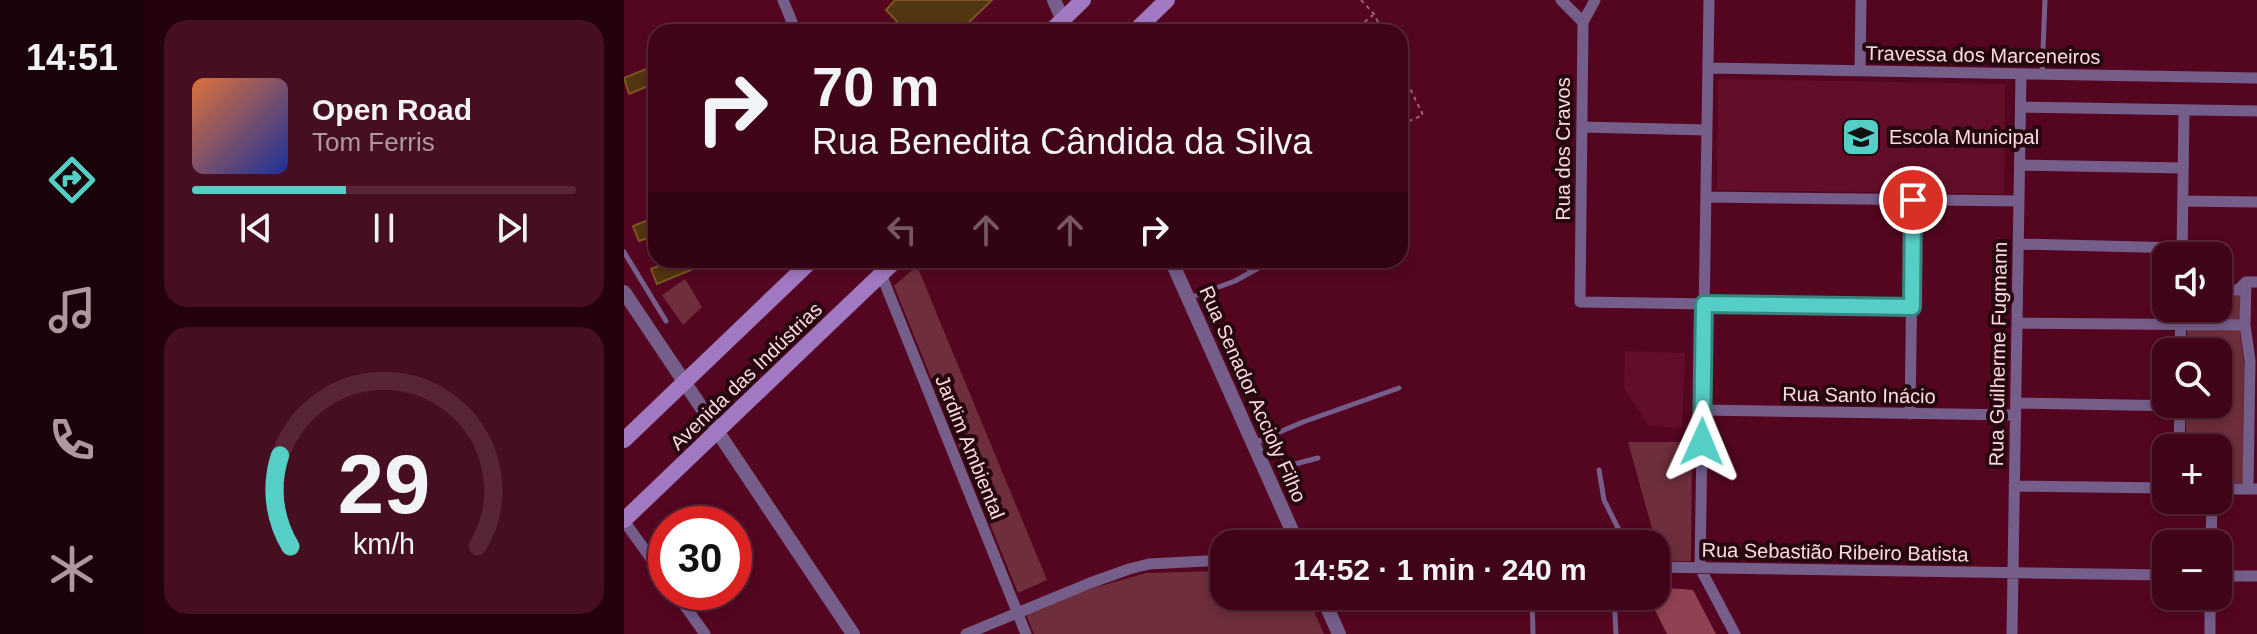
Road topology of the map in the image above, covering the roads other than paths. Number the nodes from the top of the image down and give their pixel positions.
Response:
1 (783, 0) edge
2 (1054, 0) edge
3 (1083, 0) edge
4 (1167, 0) edge
5 (1561, 0) edge
6 (1595, 0) edge
7 (1709, 0) edge
8 (1861, 0) edge
9 (2045, 0) edge
10 (1583, 22) junction
11 (793, 24) edge
12 (1065, 24) edge
13 (1067, 24) edge
14 (1142, 24) edge
15 (1708, 68) junction
16 (1860, 71) junction
17 (2021, 74) junction
18 (2042, 75) junction
19 (2257, 78) edge
20 (2021, 107) junction
21 (2184, 110) junction
22 (2257, 111) edge
23 (1582, 127) junction
24 (1707, 130) junction
25 (2020, 165) junction
26 (2183, 168) junction
27 (1706, 197) junction
28 (1913, 200) junction
29 (2019, 201) junction
30 (2183, 201) junction
31 (2257, 202) edge
32 (2182, 242) edge
33 (2018, 244) junction
34 (2152, 251) edge
35 (624, 252) edge
36 (804, 268) edge
37 (887, 268) edge
38 (1175, 268) edge
39 (1248, 268) edge
40 (1256, 268) edge
41 (1250, 271) junction
42 (881, 274) junction
43 (2251, 282) edge
44 (2232, 290) edge
45 (624, 292) edge
46 (1188, 298) junction
47 (1704, 304) junction
48 (1912, 307) junction
49 (666, 321) dead end
50 (2017, 323) junction
51 (2181, 325) junction
52 (2245, 325) junction
53 (2181, 338) edge
54 (2254, 361) edge
55 (685, 382) junction
56 (1399, 388) dead end
57 (2152, 406) edge
58 (2015, 409) junction
59 (1703, 410) junction
60 (1910, 414) junction
61 (717, 431) junction
62 (624, 440) edge
63 (2253, 441) edge
64 (1257, 442) junction
65 (1318, 458) dead end
66 (1599, 470) dead end
67 (2014, 486) junction
68 (2152, 488) edge
69 (2232, 489) edge
70 (2253, 489) edge
71 (624, 521) edge
72 (1292, 530) edge
73 (1619, 530) edge
74 (648, 554) edge
75 (1210, 561) edge
76 (1670, 567) edge
77 (1700, 568) junction
78 (2013, 573) junction
79 (2152, 575) edge
80 (2232, 576) edge
81 (2257, 576) edge
82 (688, 610) edge
83 (1328, 610) edge
84 (1532, 610) edge
85 (1615, 610) edge
86 (2210, 610) edge
87 (1017, 613) junction
88 (705, 634) edge
89 (853, 634) edge
90 (966, 634) edge
91 (1026, 634) edge
92 (1339, 634) edge
93 (1533, 634) edge
94 (1616, 634) edge
95 (1735, 634) edge
96 (2012, 634) edge
97 (2210, 634) edge

1 - 11 street
2 - 12 street
3 - 13 main road
4 - 14 main road
5 - 10 street
6 - 10 street, Rua dos Cravos
7 - 15 street
8 - 16 street
9 - 18 lane
10 - 23 street, Rua dos Cravos
15 - 16 street, Travessa dos Marceneiros
15 - 24 street
16 - 17 street, Travessa dos Marceneiros
17 - 18 street, Travessa dos Marceneiros
17 - 20 street, Rua Guilherme Fugmann
18 - 19 street, Travessa dos Marceneiros
20 - 21 street
20 - 25 street, Rua Guilherme Fugmann
21 - 22 street
21 - 26 street
23 - 24 street
23 - 47 street, Rua dos Cravos
24 - 27 street
25 - 26 street
25 - 29 street, Rua Guilherme Fugmann
26 - 30 street
27 - 28 street
27 - 47 street
28 - 29 street
28 - 48 street
29 - 33 street, Rua Guilherme Fugmann
30 - 31 street
30 - 32 street
33 - 34 street
33 - 50 street, Rua Guilherme Fugmann
35 - 49 lane
36 - 55 main road, Avenida das Indústrias
37 - 42 main road, Avenida das Indústrias
38 - 46 street, Rua Senador Accioly Filho
39 - 41 lane
40 - 41 lane
41 - 46 lane
42 - 61 main road, Avenida das Indústrias
42 - 87 street, Jardim Ambiental
43 - 44 street
43 - 52 street
45 - 55 street
46 - 64 street, Rua Senador Accioly Filho
47 - 48 street
47 - 59 street
48 - 60 street
50 - 51 street
50 - 58 street, Rua Guilherme Fugmann
51 - 52 street
51 - 53 street
52 - 54 street
54 - 63 street
55 - 61 street
55 - 62 main road, Avenida das Indústrias
56 - 64 lane
57 - 58 street, Rua Santo Inácio
58 - 60 street, Rua Santo Inácio
58 - 67 street, Rua Guilherme Fugmann
59 - 60 street, Rua Santo Inácio
59 - 77 street
61 - 71 main road, Avenida das Indústrias
61 - 89 street
63 - 70 street
64 - 65 lane
64 - 72 street, Rua Senador Accioly Filho
66 - 73 lane
67 - 68 street
67 - 78 street, Rua Guilherme Fugmann
69 - 70 street
71 - 74 street
75 - 87 street
76 - 77 street, Rua Sebastião Ribeiro Batista
77 - 78 street, Rua Sebastião Ribeiro Batista
77 - 95 street
78 - 79 street, Rua Sebastião Ribeiro Batista
78 - 96 street, Rua Guilherme Fugmann
80 - 81 street
82 - 88 street
83 - 92 street
84 - 93 lane
85 - 94 lane
86 - 97 street
87 - 90 street
87 - 91 street, Jardim Ambiental

